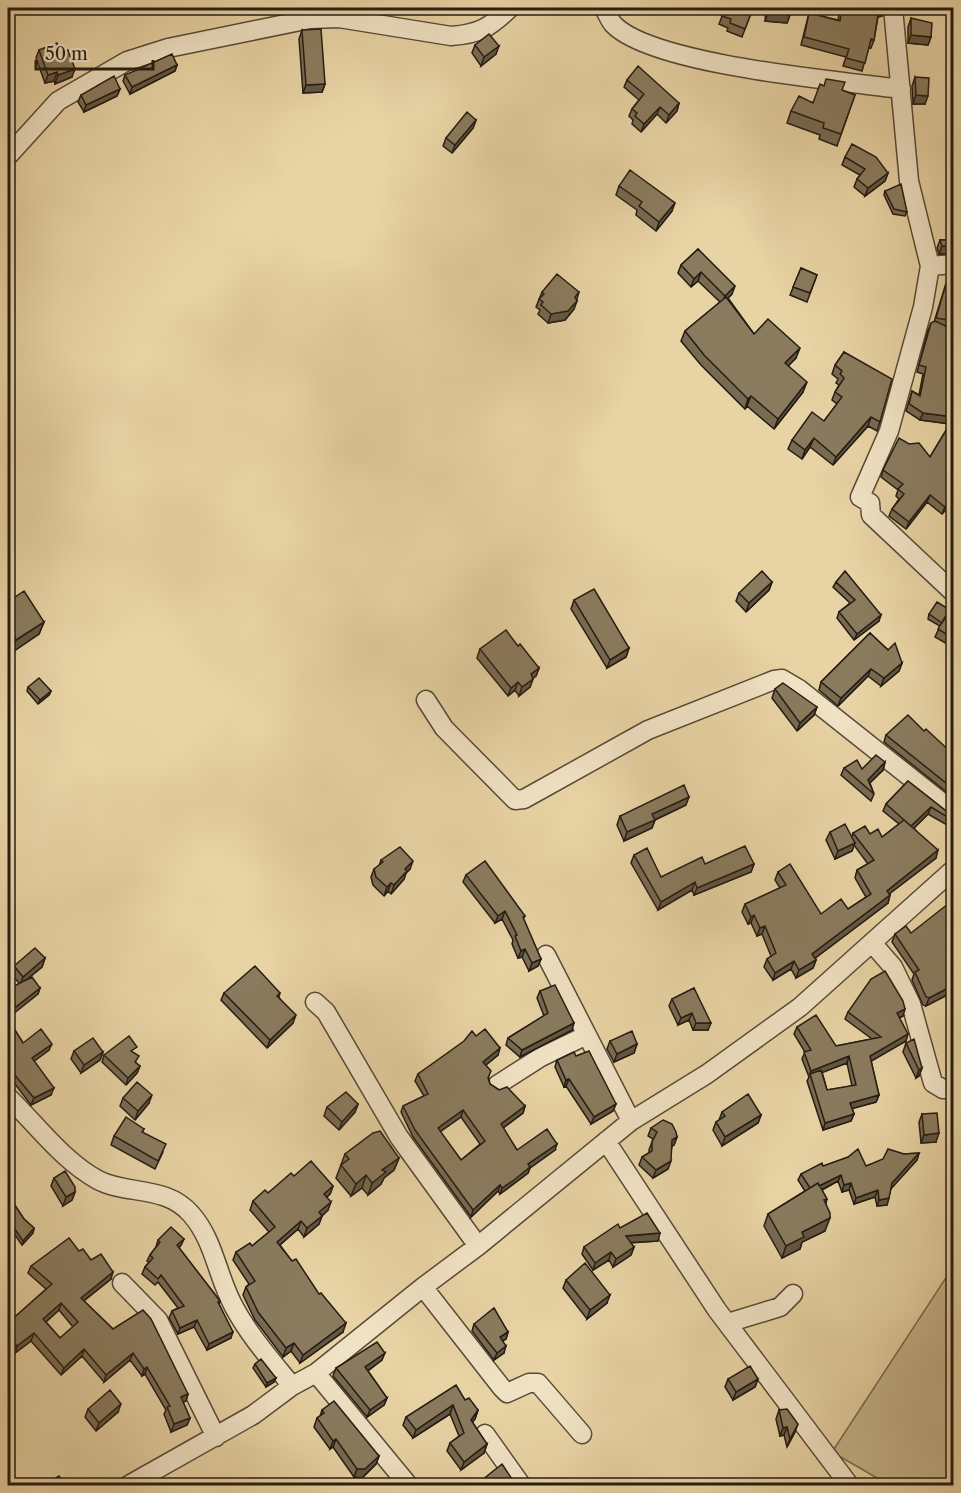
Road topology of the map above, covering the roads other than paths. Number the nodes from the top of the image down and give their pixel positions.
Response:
1 (510, 8) edge
2 (604, 8) edge
3 (893, 8) edge
4 (901, 89) junction
5 (8, 156) edge
6 (954, 264) edge
7 (930, 266) junction
8 (954, 593) edge
9 (426, 700) dead end
10 (954, 812) edge
11 (954, 869) edge
12 (873, 944) junction
13 (546, 955) dead end
14 (315, 1002) dead end
15 (587, 1035) junction
16 (497, 1085) dead end
17 (954, 1089) edge
18 (8, 1097) edge
19 (631, 1122) junction
20 (606, 1141) junction
21 (478, 1246) junction
22 (122, 1283) dead end
23 (423, 1287) junction
24 (792, 1294) dead end
25 (729, 1326) junction
26 (316, 1373) junction
27 (292, 1386) junction
28 (485, 1434) dead end
29 (582, 1434) dead end
30 (216, 1437) junction
31 (127, 1485) edge
32 (409, 1485) edge
33 (522, 1485) edge
34 (850, 1485) edge

1 - 5 street
2 - 4 street
3 - 4 street
4 - 7 street
6 - 7 street
7 - 8 street
9 - 10 street
11 - 12 street
12 - 17 street
12 - 19 street
13 - 15 street
14 - 21 street
15 - 16 street
15 - 19 street
18 - 27 street
19 - 20 street
20 - 21 street
20 - 25 street
21 - 23 street
22 - 30 street
23 - 26 street
23 - 29 street
24 - 25 street
25 - 34 street
26 - 27 street
26 - 32 street
27 - 30 street
28 - 33 street
30 - 31 street

